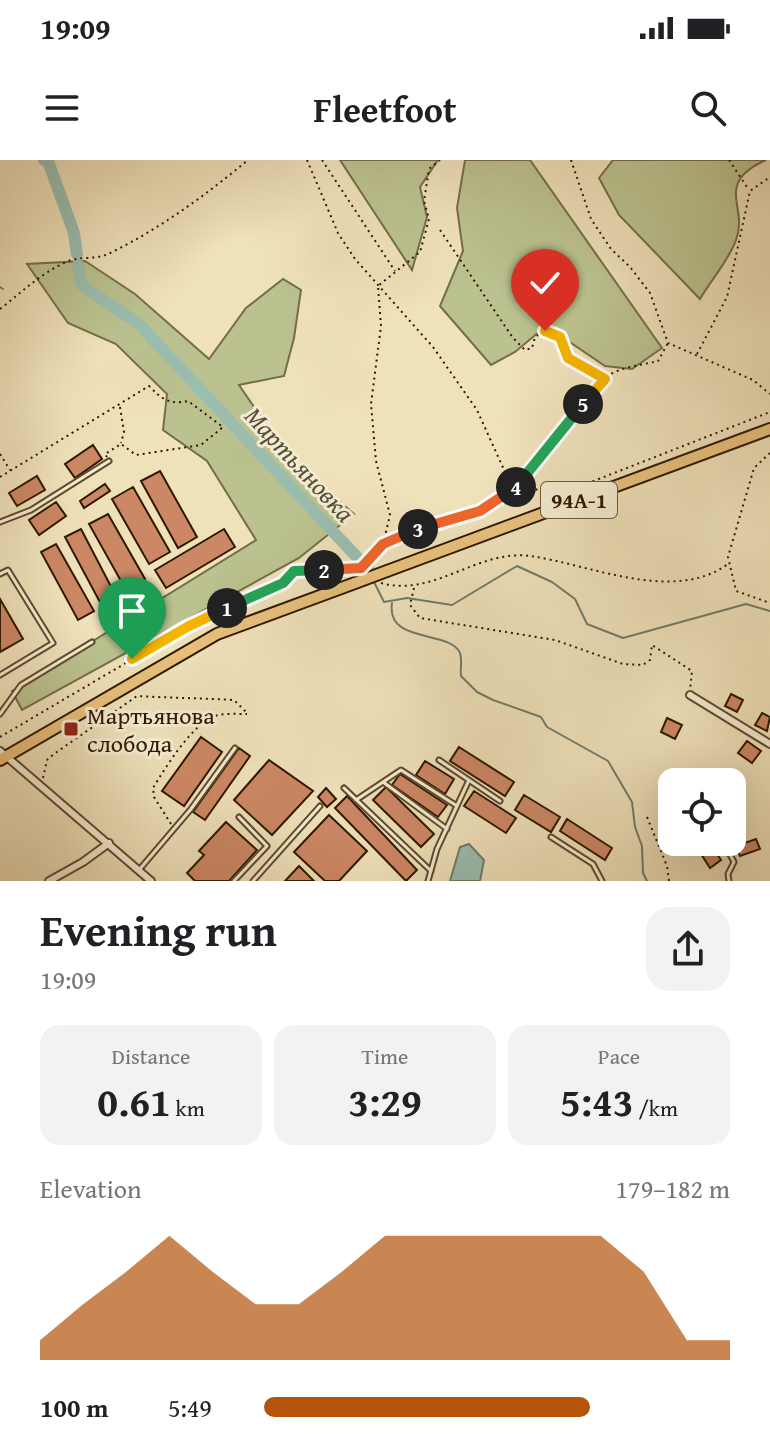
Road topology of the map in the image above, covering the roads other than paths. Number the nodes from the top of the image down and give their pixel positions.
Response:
1 (770, 429) edge
2 (109, 461) road end
3 (0, 522) edge
4 (0, 574) edge
5 (92, 642) dead end
6 (0, 675) edge
7 (690, 695) road end
8 (0, 714) edge
9 (770, 744) edge
10 (235, 748) dead end
11 (2, 756) edge
12 (439, 760) dead end
13 (469, 780) junction
14 (383, 782) junction
15 (344, 788) dead end
16 (356, 800) junction
17 (500, 801) dead end
18 (320, 806) dead end
19 (457, 806) junction
20 (239, 817) dead end
21 (447, 829) junction
22 (551, 837) dead end
23 (109, 843) junction
24 (267, 846) junction
25 (277, 854) junction
26 (731, 856) edge
27 (139, 870) junction
28 (431, 871) junction
29 (52, 880) edge
30 (151, 881) edge
31 (234, 881) edge
32 (253, 881) edge
33 (428, 881) edge
34 (602, 881) edge
35 (729, 881) edge

1 - 11 main road, 94А-1, bridge
2 - 3 lane
4 - 6 lane
5 - 8 lane
7 - 9 street
10 - 27 lane
11 - 23 street
12 - 13 lane
13 - 17 lane
13 - 19 lane
14 - 16 lane
14 - 19 lane
14 - 21 lane
15 - 16 lane
16 - 28 lane
18 - 25 lane
19 - 21 lane
20 - 24 lane
21 - 28 lane
22 - 34 lane
23 - 27 street
23 - 29 street
24 - 25 lane
24 - 31 lane
25 - 32 lane
26 - 35 lane
27 - 30 street
28 - 33 lane

